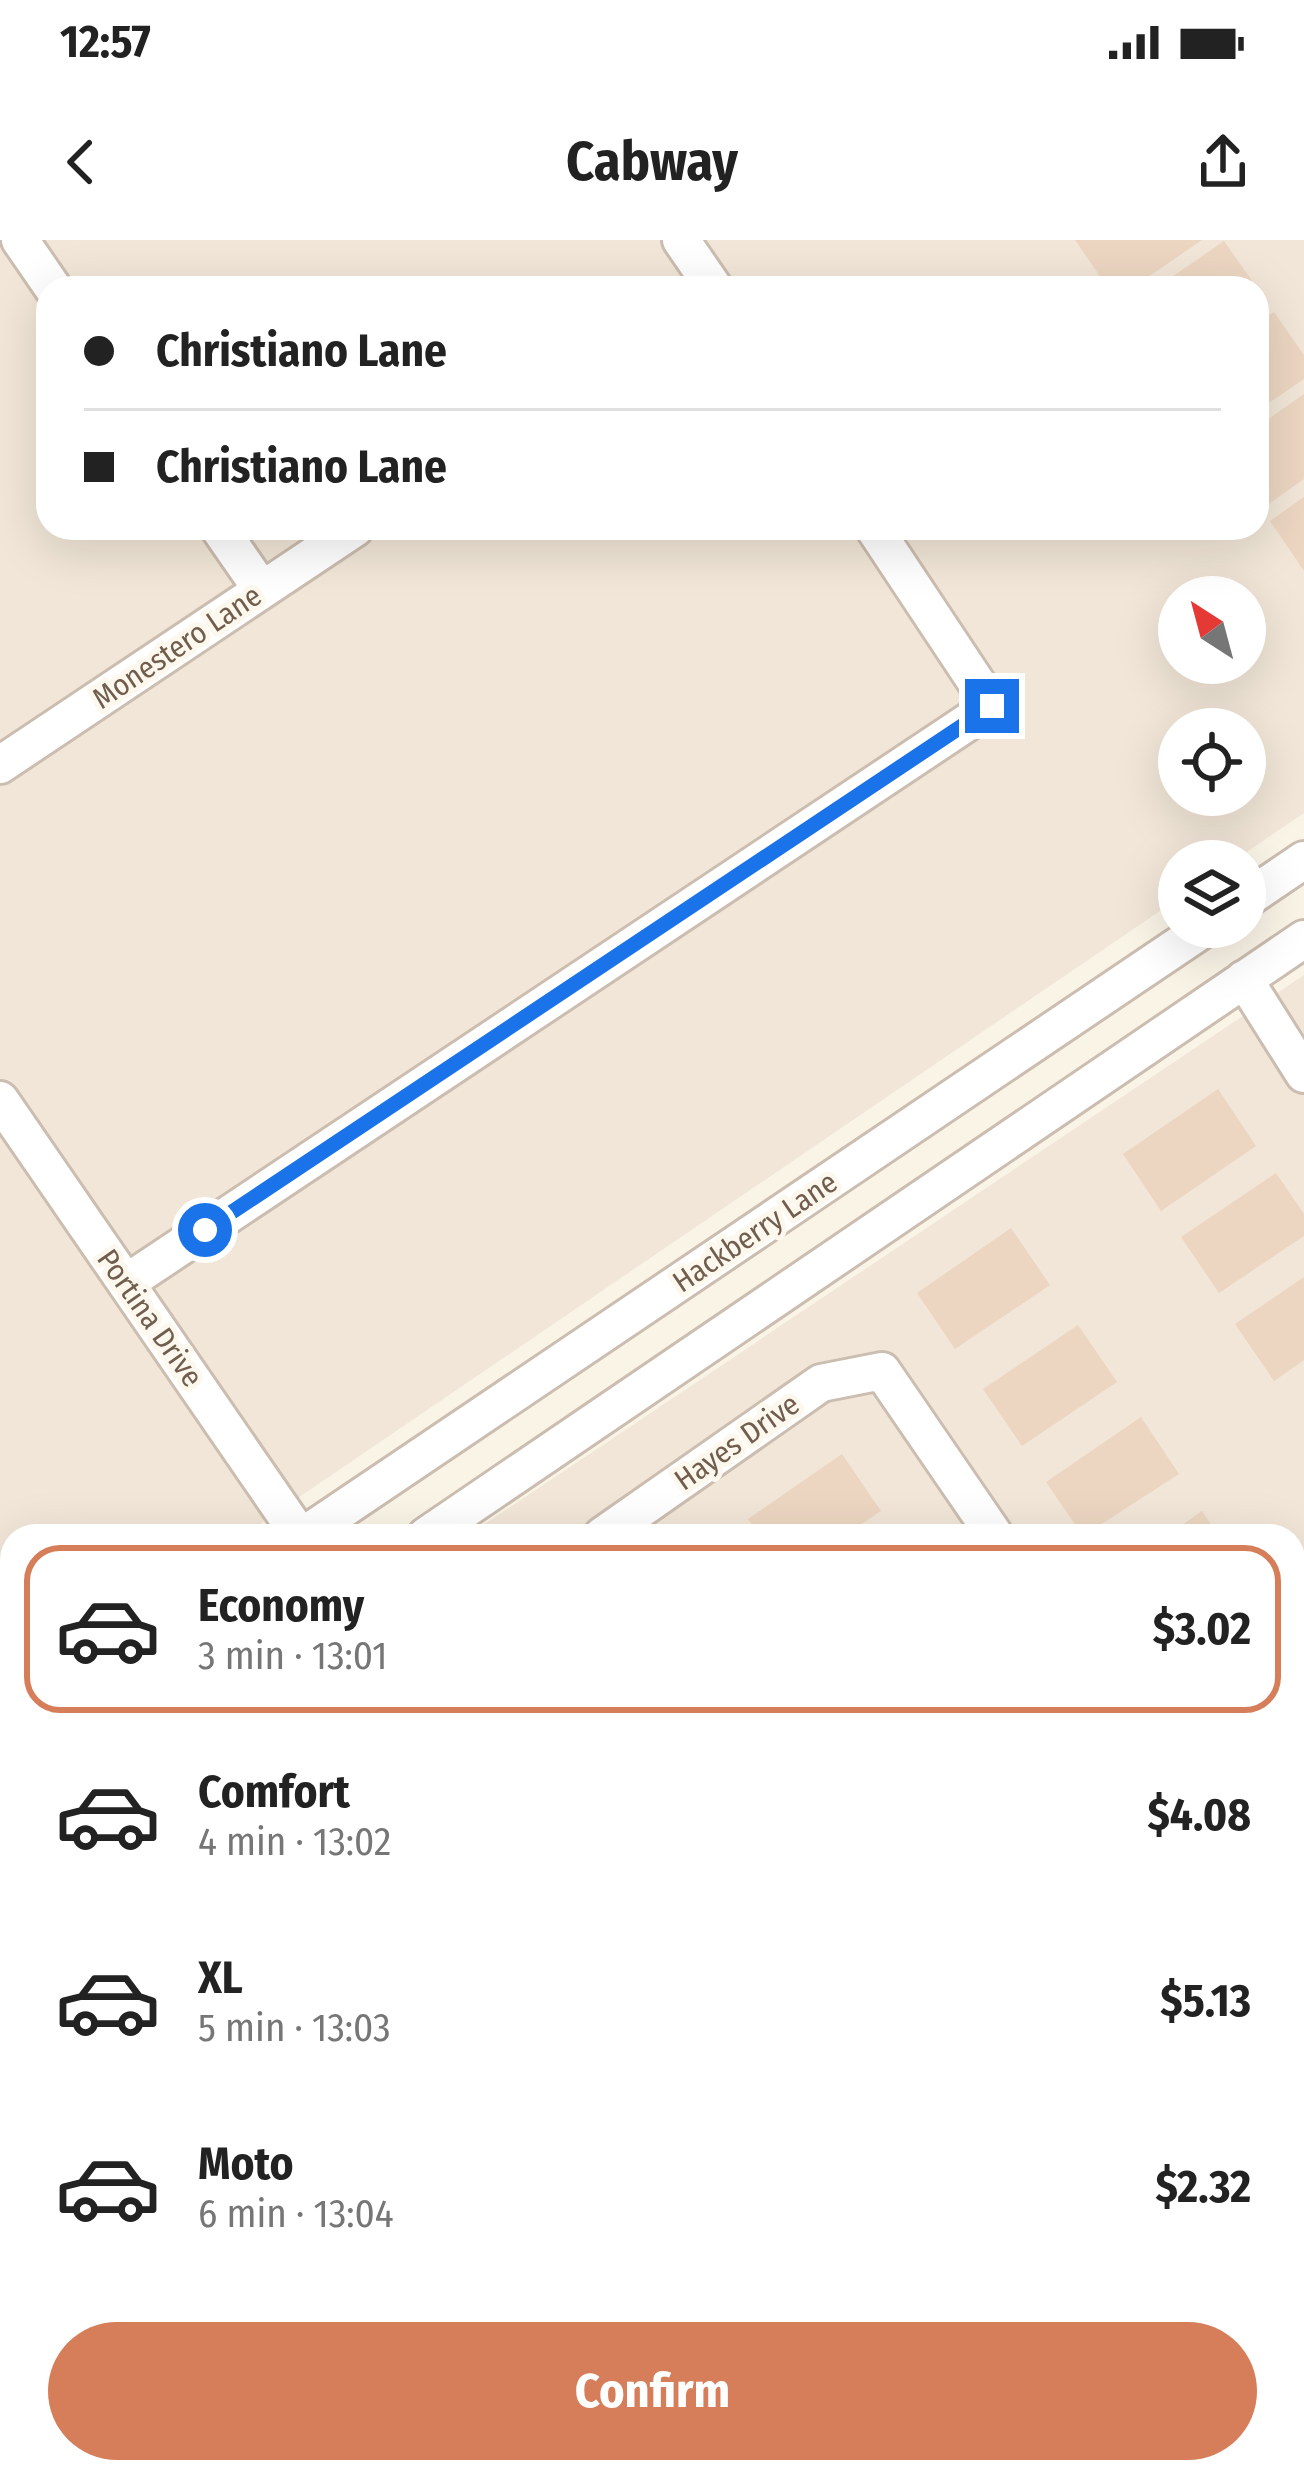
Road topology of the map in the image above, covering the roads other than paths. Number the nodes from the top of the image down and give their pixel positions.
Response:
1 (20, 240) edge
2 (681, 240) edge
3 (45, 276) edge
4 (706, 276) edge
5 (227, 540) edge
6 (337, 540) edge
7 (882, 540) edge
8 (262, 590) junction
9 (0, 765) edge
10 (1304, 860) edge
11 (1266, 886) edge
12 (1304, 939) edge
13 (1175, 948) edge
14 (1244, 979) junction
15 (1304, 1074) edge
16 (0, 1100) edge
17 (126, 1282) junction
18 (294, 1524) edge
19 (320, 1524) edge
20 (444, 1524) edge
21 (619, 1524) edge
22 (987, 1524) edge

1 - 3 street
2 - 4 street
5 - 8 street
6 - 8 street, Monestero Lane
7 - 17 street
8 - 9 street, Monestero Lane
10 - 11 street
12 - 14 street
13 - 19 street, Hackberry Lane
14 - 15 street
14 - 20 street
16 - 17 street, Portina Drive
17 - 18 street, Portina Drive
21 - 22 street, Hayes Drive

